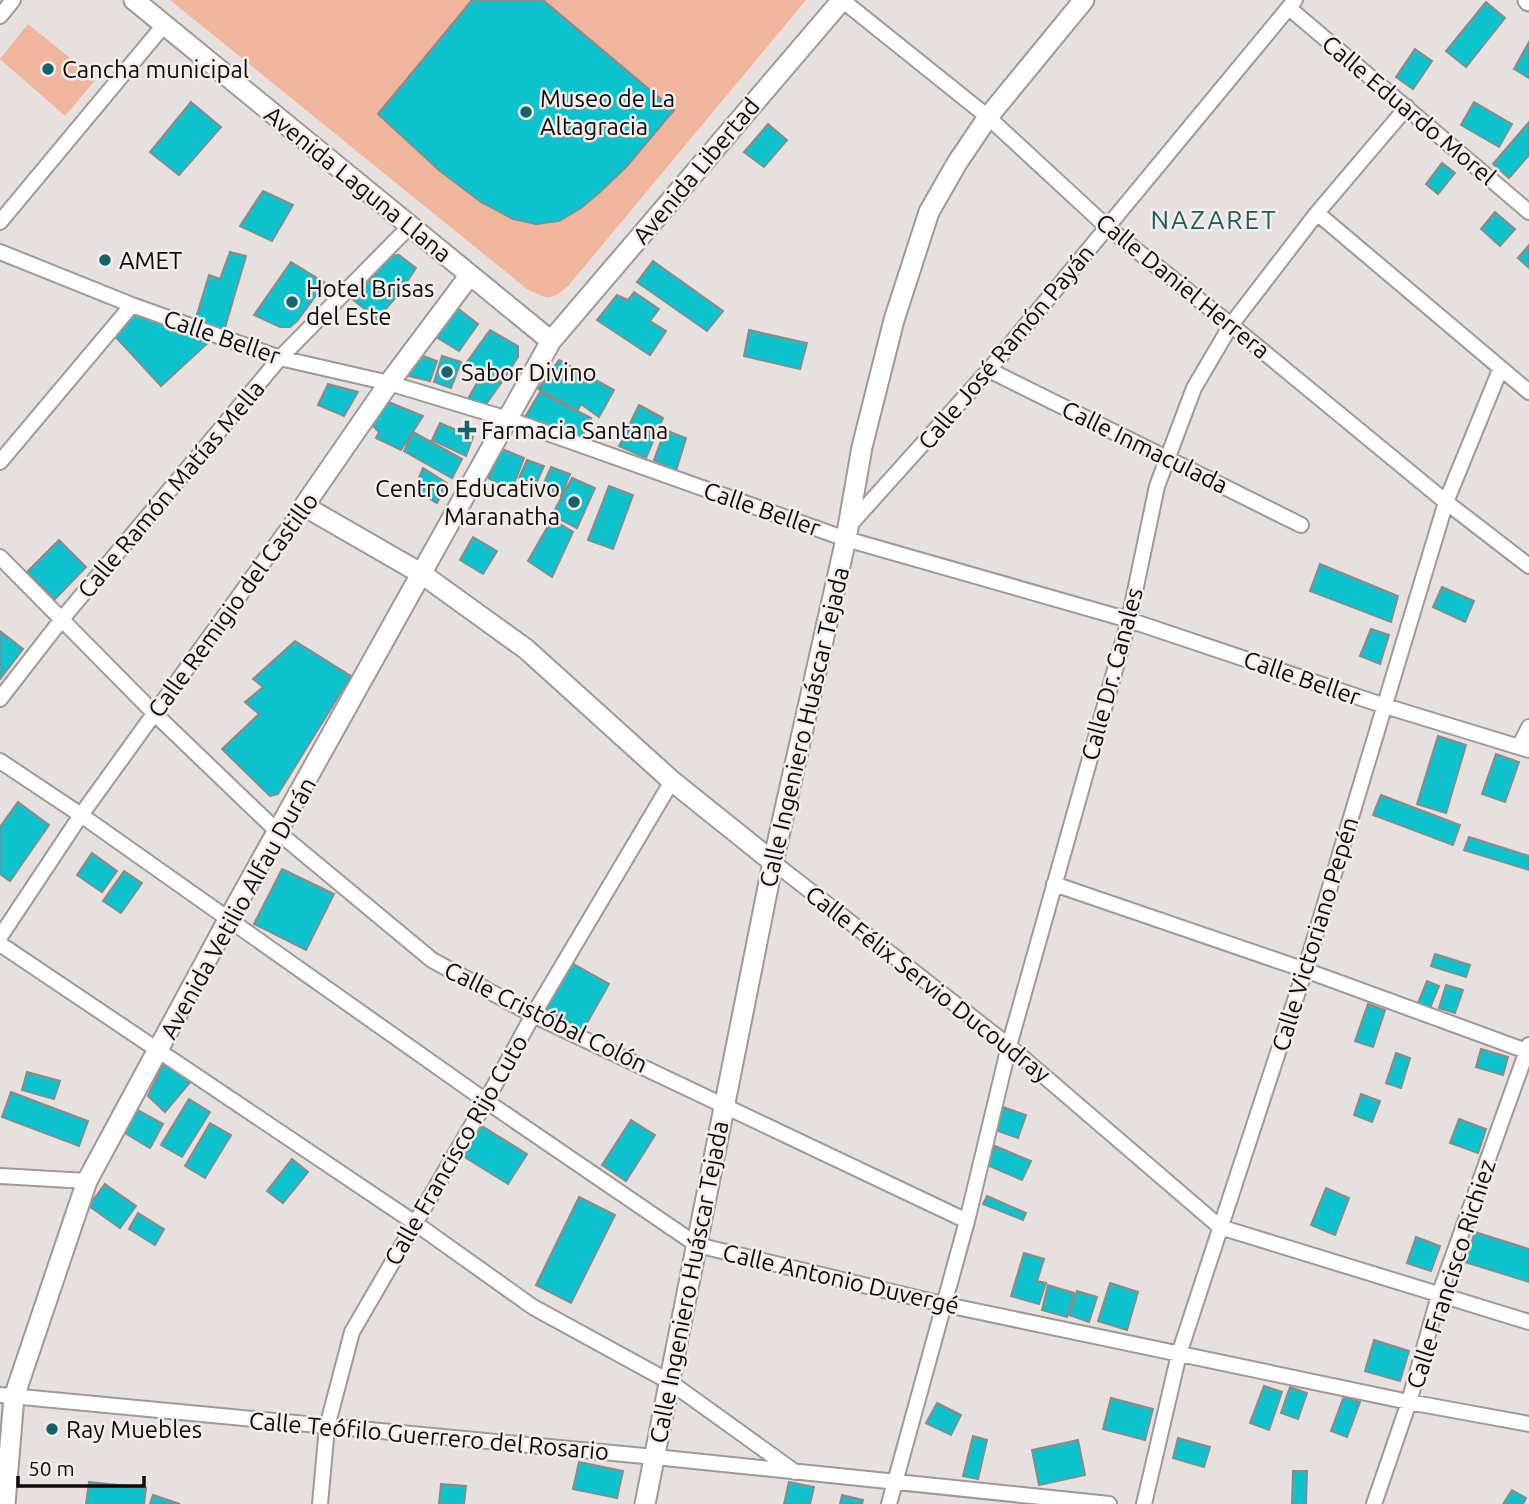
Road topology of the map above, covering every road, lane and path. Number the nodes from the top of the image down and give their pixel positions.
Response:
1 (13, 0) edge
2 (134, 0) edge
3 (842, 0) edge
4 (1084, 0) edge
5 (1292, 4) edge
6 (0, 16) edge
7 (164, 25) junction
8 (1406, 107) junction
9 (988, 117) junction
10 (1317, 212) junction
11 (1529, 212) edge
12 (0, 222) edge
13 (410, 226) junction
14 (1107, 228) junction
15 (0, 252) edge
16 (470, 275) junction
17 (132, 305) junction
18 (1231, 325) junction
19 (551, 341) junction
20 (280, 358) junction
21 (989, 370) junction
22 (1500, 370) junction
23 (389, 383) junction
24 (1529, 392) edge
25 (508, 419) junction
26 (1168, 459) junction
27 (0, 462) edge
28 (1446, 502) junction
29 (304, 506) junction
30 (1301, 525) dead end
31 (847, 533) junction
32 (0, 556) edge
33 (1529, 566) edge
34 (422, 574) junction
35 (62, 620) junction
36 (1129, 620) junction
37 (0, 699) edge
38 (1385, 706) junction
39 (155, 714) junction
40 (1529, 727) edge
41 (1524, 749) edge
42 (0, 761) edge
43 (672, 780) junction
44 (81, 815) junction
45 (279, 833) junction
46 (773, 862) junction
47 (1054, 884) junction
48 (229, 920) junction
49 (0, 937) edge
50 (0, 944) edge
51 (1305, 970) junction
52 (533, 1015) junction
53 (1009, 1046) junction
54 (1528, 1049) edge
55 (158, 1052) junction
56 (486, 1101) junction
57 (724, 1104) junction
58 (0, 1176) edge
59 (87, 1181) junction
60 (967, 1221) junction
61 (415, 1223) junction
62 (1220, 1227) junction
63 (697, 1245) junction
64 (1439, 1296) junction
65 (942, 1304) junction
66 (1529, 1322) edge
67 (1180, 1354) junction
68 (670, 1382) junction
69 (7, 1396) edge
70 (1409, 1402) junction
71 (1529, 1424) edge
72 (327, 1427) junction
73 (655, 1457) junction
74 (796, 1473) junction
75 (894, 1484) junction
76 (5, 1504) edge
77 (320, 1504) edge
78 (645, 1504) edge
79 (889, 1504) edge
80 (1109, 1504) edge
81 (1144, 1504) edge
82 (1374, 1504) edge

1 - 6 street
2 - 7 main road, Avenida Laguna Llana
3 - 9 street, Calle Daniel Herrera
3 - 19 main road, Avenida Libertad
4 - 9 main road, Calle Ingeniero Huáscar Tejada
5 - 8 street, Calle Eduardo Morel
5 - 14 street, Calle José Ramón Payán
7 - 12 street
7 - 13 main road, Avenida Laguna Llana
8 - 10 street, Calle Dr. Canales
8 - 11 street, Calle Eduardo Morel
9 - 14 street, Calle Daniel Herrera
9 - 31 main road, Calle Ingeniero Huáscar Tejada
10 - 18 street, Calle Dr. Canales
10 - 22 street
13 - 16 main road, Avenida Laguna Llana
13 - 20 street, Calle Ramón Matías Mella
14 - 18 street, Calle Daniel Herrera
14 - 21 street, Calle José Ramón Payán
15 - 17 street, Calle Beller
16 - 19 main road, Avenida Laguna Llana
16 - 23 main road, Calle Remigio del Castillo
17 - 20 street, Calle Beller
17 - 27 street
18 - 26 street, Calle Dr. Canales
18 - 28 street, Calle Daniel Herrera
19 - 25 main road, Avenida Vetilio Alfau Durán
20 - 23 street, Calle Beller
20 - 35 street, Calle Ramón Matías Mella
21 - 26 street, Calle Inmaculada
21 - 31 street, Calle José Ramón Payán
22 - 24 street
22 - 28 street, Calle Victoriano Pepén
23 - 25 street, Calle Beller
23 - 29 main road, Calle Remigio del Castillo
25 - 31 street, Calle Beller
25 - 34 main road, Avenida Vetilio Alfau Durán
26 - 30 street, Calle Inmaculada
26 - 36 street, Calle Dr. Canales
28 - 33 street, Calle Daniel Herrera
28 - 38 street, Calle Victoriano Pepén
29 - 34 main road, Calle Félix Servio Ducoudray
29 - 39 street, Calle Remigio del Castillo
31 - 36 street, Calle Beller
31 - 46 main road, Calle Ingeniero Huáscar Tejada
32 - 35 street, Calle Cristóbal Colón
34 - 43 main road, Calle Félix Servio Ducoudray
34 - 45 main road, Avenida Vetilio Alfau Durán
35 - 37 street, Calle Ramón Matías Mella
35 - 39 street, Calle Cristóbal Colón
36 - 38 street, Calle Beller
36 - 47 street, Calle Dr. Canales
38 - 41 street, Calle Beller
38 - 51 street, Calle Victoriano Pepén
39 - 44 street, Calle Remigio del Castillo
39 - 45 street, Calle Cristóbal Colón
40 - 41 street
42 - 44 street, Calle Antonio Duvergé
43 - 46 main road, Calle Félix Servio Ducoudray
43 - 52 street, Calle Francisco Rijo Cuto
44 - 48 street, Calle Antonio Duvergé
44 - 49 street, Calle Remigio del Castillo
45 - 48 main road, Avenida Vetilio Alfau Durán
45 - 52 street, Calle Cristóbal Colón
46 - 53 street, Calle Félix Servio Ducoudray
46 - 57 main road, Calle Ingeniero Huáscar Tejada
47 - 51 street
47 - 53 street, Calle Dr. Canales
48 - 55 main road, Avenida Vetilio Alfau Durán
48 - 56 street, Calle Antonio Duvergé
50 - 55 street
51 - 54 street
51 - 62 street, Calle Victoriano Pepén
52 - 56 street, Calle Francisco Rijo Cuto
52 - 57 street, Calle Cristóbal Colón
53 - 60 street, Calle Dr. Canales
53 - 62 street, Calle Félix Servio Ducoudray
54 - 64 street, Calle Francisco Richiez
55 - 59 main road, Avenida Vetilio Alfau Durán
55 - 61 street
56 - 61 street, Calle Francisco Rijo Cuto
56 - 63 street, Calle Antonio Duvergé
57 - 60 street, Calle Cristóbal Colón
57 - 63 main road, Calle Ingeniero Huáscar Tejada
58 - 59 street
59 - 69 main road, Avenida Vetilio Alfau Durán
60 - 65 street, Calle Dr. Canales
61 - 68 street
61 - 72 street, Calle Francisco Rijo Cuto
62 - 64 street, Calle Félix Servio Ducoudray
62 - 67 street, Calle Victoriano Pepén
63 - 65 street, Calle Antonio Duvergé
63 - 68 main road, Calle Ingeniero Huáscar Tejada
64 - 66 street, Calle Félix Servio Ducoudray
64 - 70 street, Calle Francisco Richiez
65 - 67 street, Calle Antonio Duvergé
65 - 75 street, Calle Dr. Canales
67 - 70 street, Calle Antonio Duvergé
67 - 81 street, Calle Victoriano Pepén
68 - 73 main road, Calle Ingeniero Huáscar Tejada
68 - 74 street
69 - 72 street, Calle Teófilo Guerrero del Rosario
69 - 76 main road, Avenida Vetilio Alfau Durán
70 - 71 street, Calle Antonio Duvergé
70 - 82 street, Calle Francisco Richiez
72 - 73 street, Calle Teófilo Guerrero del Rosario
72 - 77 street, Calle Francisco Rijo Cuto
73 - 74 street, Calle Teófilo Guerrero del Rosario
73 - 78 main road, Calle Ingeniero Huáscar Tejada
74 - 75 street, Calle Teófilo Guerrero del Rosario
75 - 79 street, Calle Dr. Canales
75 - 80 street, Calle Teófilo Guerrero del Rosario

